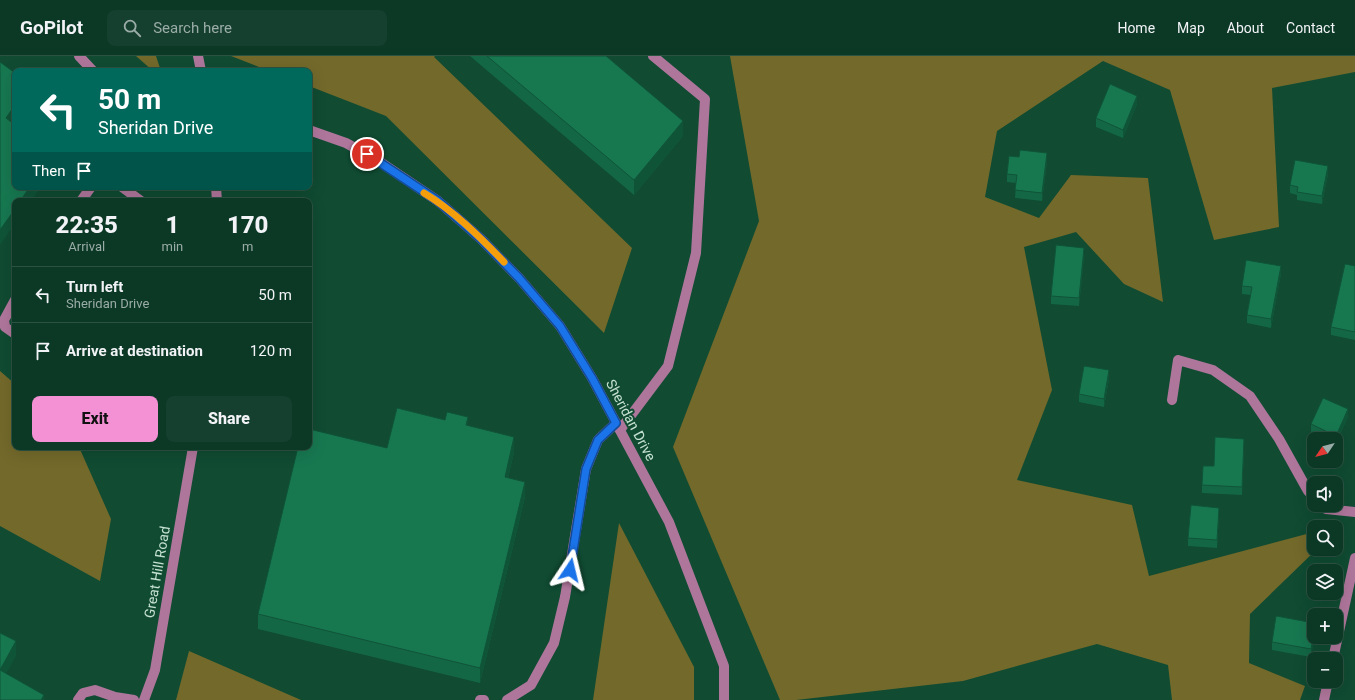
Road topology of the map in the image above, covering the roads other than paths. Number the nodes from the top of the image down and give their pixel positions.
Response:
1 (79, 56) edge
2 (198, 56) edge
3 (653, 56) edge
4 (91, 68) edge
5 (200, 68) edge
6 (312, 131) edge
7 (126, 190) edge
8 (137, 198) edge
9 (12, 305) edge
10 (12, 332) edge
11 (1172, 400) dead end
12 (618, 426) junction
13 (192, 450) edge
14 (1307, 489) edge
15 (1343, 511) edge
16 (1355, 512) edge
17 (1355, 558) edge
18 (1335, 652) edge
19 (1327, 688) edge
20 (78, 700) edge
21 (134, 700) edge
22 (144, 700) edge
23 (480, 700) edge
24 (484, 700) edge
25 (507, 700) edge
26 (724, 700) edge
27 (1324, 700) edge

1 - 4 street
2 - 5 street
3 - 12 street
6 - 12 street, Sheridan Drive
7 - 8 street
9 - 10 street
11 - 14 street
12 - 25 street
12 - 26 street, Sheridan Drive
13 - 22 street, Great Hill Road
15 - 16 street
17 - 18 street
19 - 27 street
20 - 21 street
23 - 24 street

